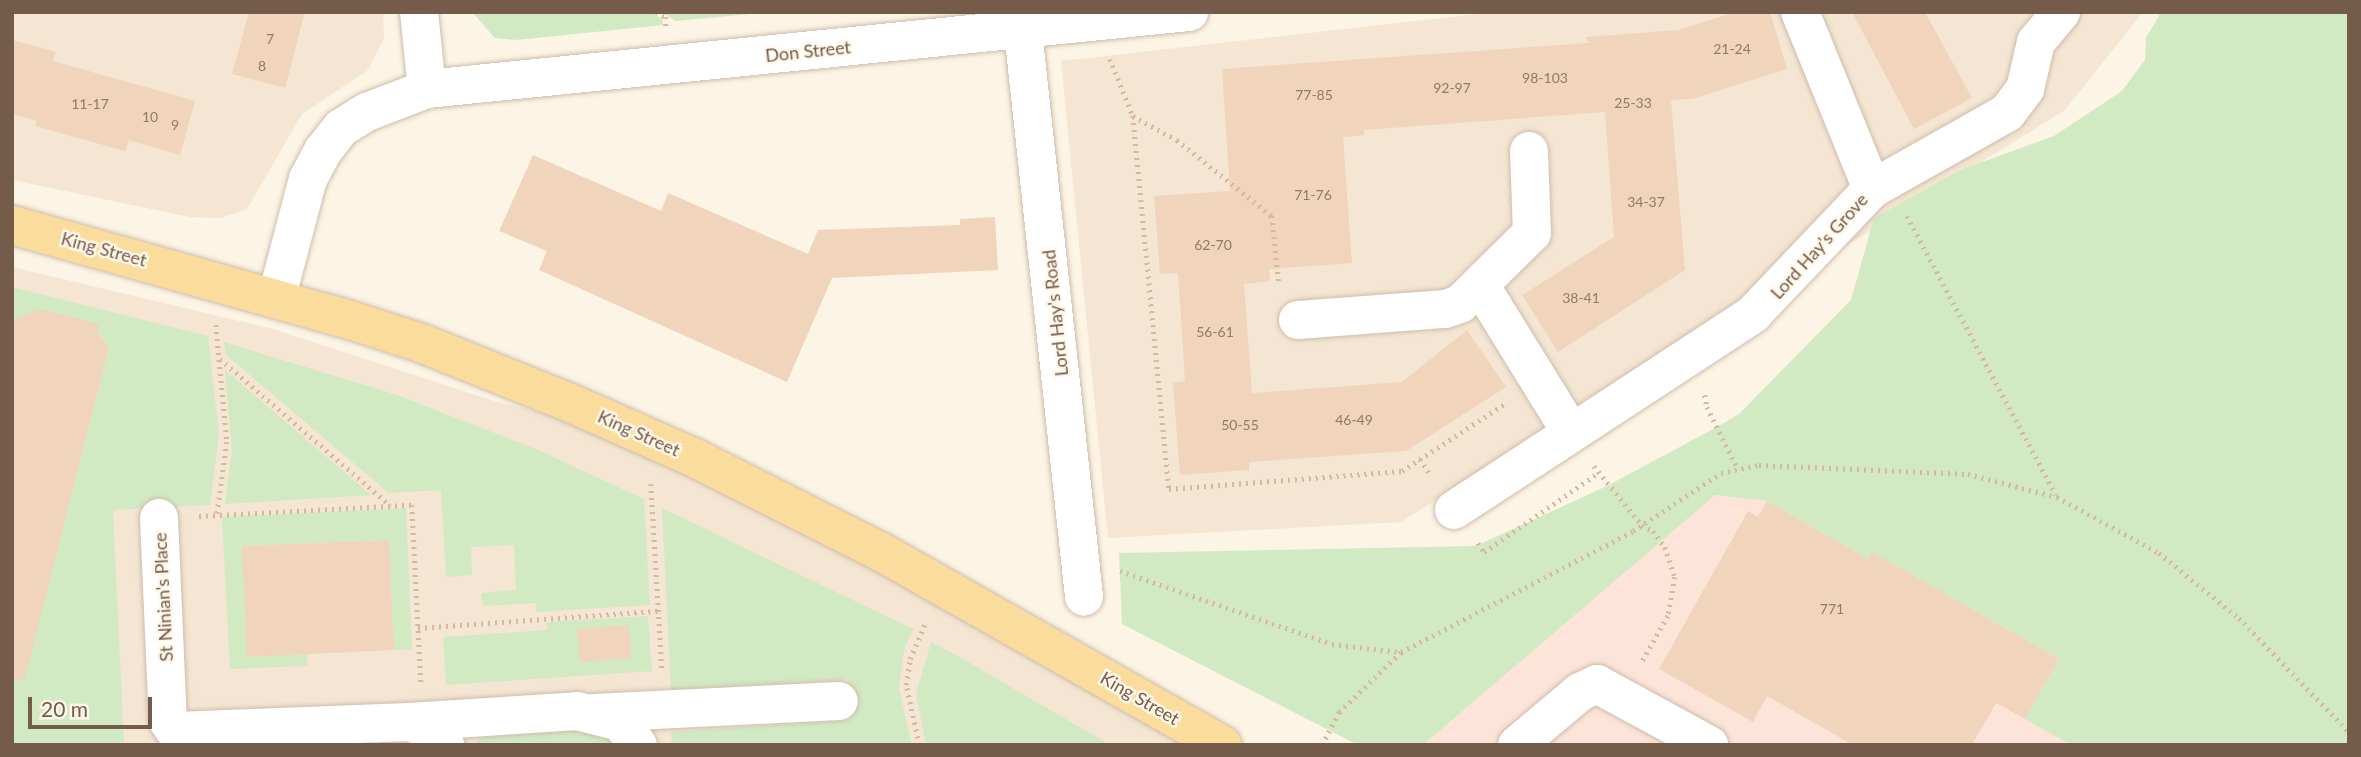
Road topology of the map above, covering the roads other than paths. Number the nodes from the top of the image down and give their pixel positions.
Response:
1 (419, 12) edge
2 (1189, 12) edge
3 (1800, 12) edge
4 (2061, 12) edge
5 (1023, 20) edge
6 (427, 89) junction
7 (1528, 151) dead end
8 (1884, 180) junction
9 (12, 225) edge
10 (1480, 285) junction
11 (277, 296) junction
12 (1298, 320) road end
13 (1570, 431) junction
14 (1454, 510) dead end
15 (159, 518) road end
16 (1084, 597) dead end
17 (839, 701) dead end
18 (594, 713) junction
19 (426, 729) edge
20 (234, 738) edge
21 (1211, 742) edge
22 (638, 745) edge
23 (1517, 745) edge
24 (1709, 745) edge

1 - 6 street
2 - 5 street, Don Street
3 - 8 street, Lord Hay's Grove
4 - 8 street
5 - 6 street, Don Street
5 - 16 street, Lord Hay's Road
6 - 11 street, Don Street
7 - 10 street
8 - 13 street, Lord Hay's Grove
9 - 11 main road, King Street
10 - 12 street
10 - 13 street
11 - 21 main road, King Street
13 - 14 street, Lord Hay's Grove
15 - 20 street, St Ninian's Place
17 - 18 street, St Ninian's Place
18 - 19 street, St Ninian's Place
18 - 22 street
19 - 20 street, St Ninian's Place
23 - 24 street

